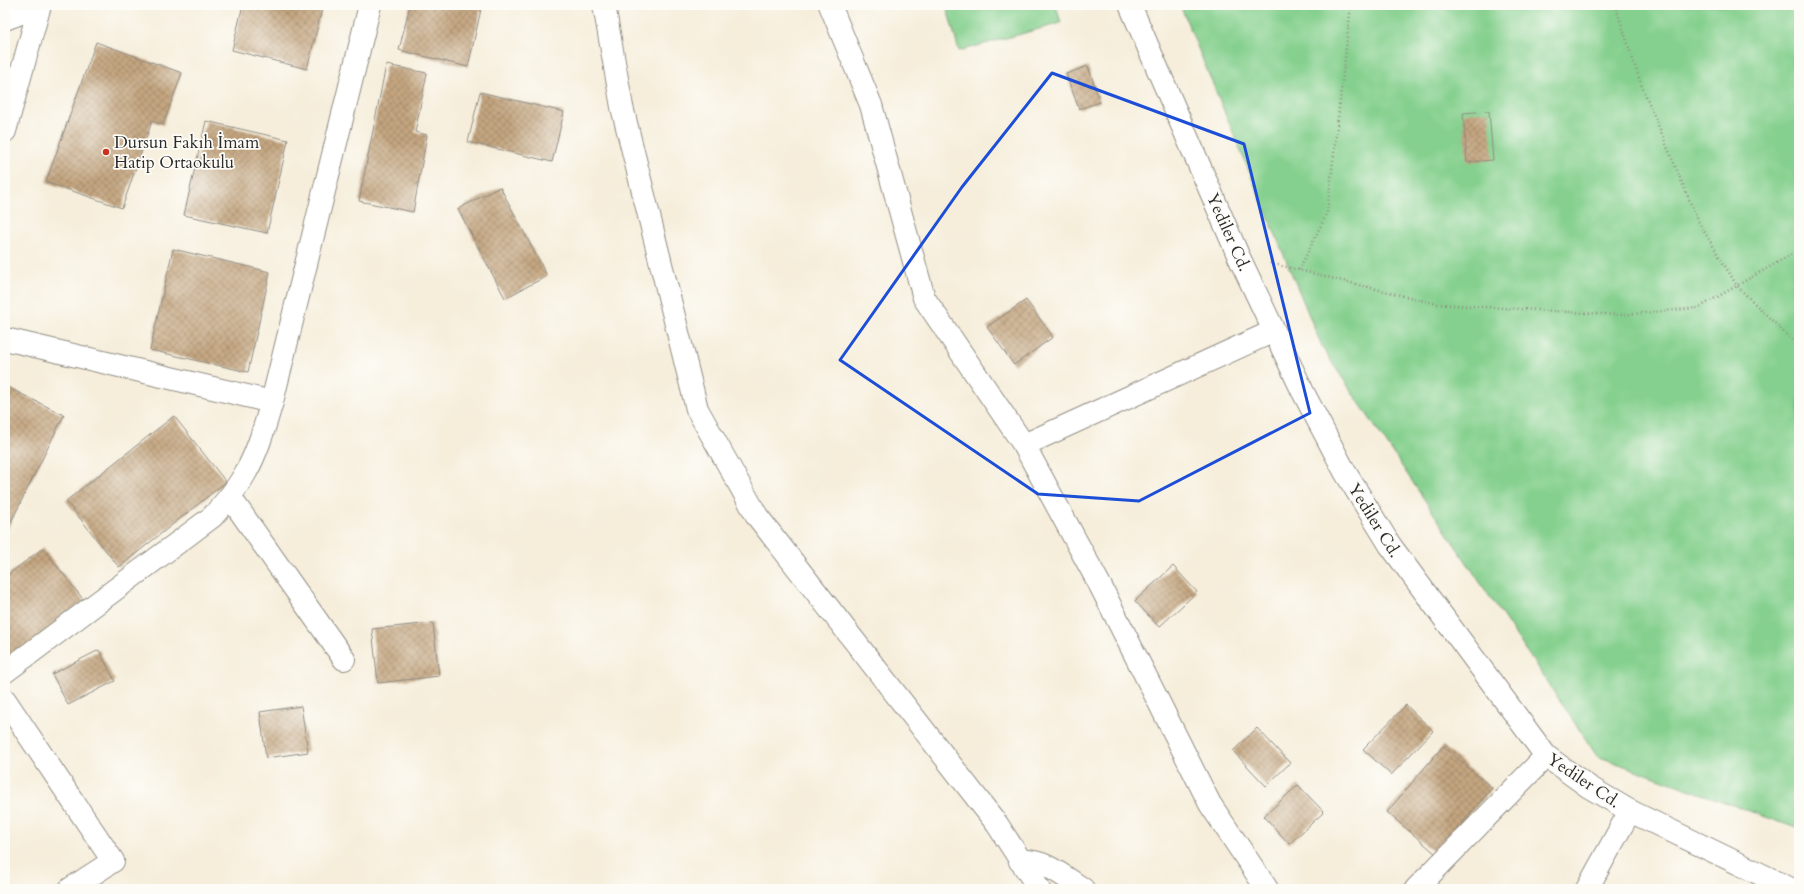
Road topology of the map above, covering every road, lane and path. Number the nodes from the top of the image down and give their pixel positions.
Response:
1 (370, 5) edge
2 (604, 5) edge
3 (830, 5) edge
4 (1130, 5) edge
5 (1351, 5) edge
6 (1615, 5) edge
7 (40, 6) edge
8 (5, 18) edge
9 (5, 131) edge
10 (1799, 250) edge
11 (1238, 255) junction
12 (1299, 270) junction
13 (1737, 286) junction
14 (1274, 331) junction
15 (5, 339) edge
16 (1799, 347) edge
17 (272, 402) junction
18 (1024, 445) junction
19 (230, 497) junction
20 (344, 659) dead end
21 (5, 672) edge
22 (5, 700) edge
23 (1546, 756) junction
24 (1630, 811) junction
25 (1020, 861) junction
26 (70, 889) edge
27 (1039, 889) edge
28 (1083, 889) edge
29 (1267, 889) edge
30 (1416, 889) edge
31 (1587, 889) edge
32 (1791, 889) edge

1 - 17 street
2 - 25 street
3 - 18 street
4 - 11 street, Yediler Cd.
5 - 12 path
6 - 13 path
7 - 8 street
7 - 9 street
10 - 13 path
11 - 12 path
11 - 14 street, Yediler Cd.
12 - 13 path
13 - 16 path
14 - 18 street
14 - 23 street, Yediler Cd.
15 - 17 street
17 - 19 street
18 - 29 street
19 - 20 street
19 - 21 street
22 - 26 street
23 - 24 street, Yediler Cd.
23 - 30 street
24 - 31 street
24 - 32 street, Yediler Cd.
25 - 27 street
25 - 28 street

